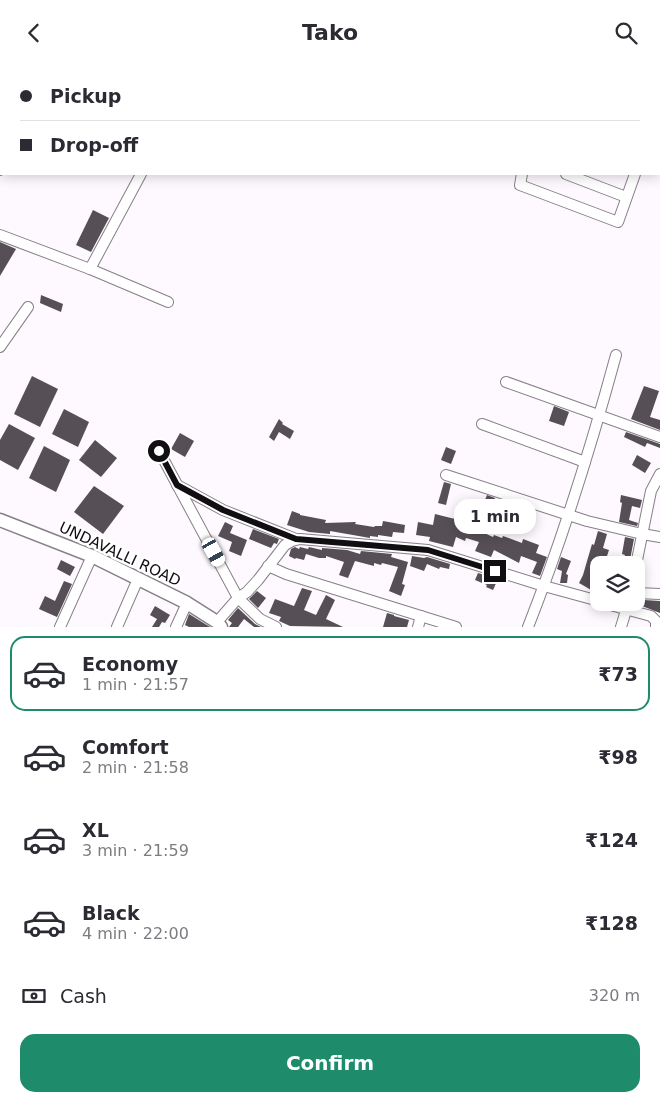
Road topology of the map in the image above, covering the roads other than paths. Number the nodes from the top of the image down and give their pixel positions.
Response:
1 (139, 175) edge
2 (522, 175) edge
3 (569, 175) edge
4 (635, 175) edge
5 (626, 197) junction
6 (0, 235) edge
7 (90, 269) junction
8 (168, 302) dead end
9 (28, 307) dead end
10 (0, 347) edge
11 (616, 355) dead end
12 (506, 381) dead end
13 (600, 415) junction
14 (482, 424) dead end
15 (660, 437) edge
16 (159, 451) dead end
17 (585, 462) junction
18 (660, 474) edge
19 (446, 475) dead end
20 (177, 485) junction
21 (568, 514) junction
22 (0, 520) edge
23 (642, 534) junction
24 (660, 537) edge
25 (296, 539) junction
26 (92, 556) junction
27 (638, 556) edge
28 (268, 566) junction
29 (138, 579) junction
30 (544, 586) junction
31 (645, 593) edge
32 (660, 594) edge
33 (238, 598) junction
34 (590, 599) edge
35 (187, 603) junction
36 (626, 611) edge
37 (640, 611) edge
38 (420, 616) junction
39 (219, 624) edge
40 (657, 626) edge
41 (60, 627) edge
42 (117, 627) edge
43 (176, 627) edge
44 (274, 627) edge
45 (418, 627) edge
46 (456, 627) edge
47 (528, 627) edge
48 (621, 627) edge

1 - 7 street
2 - 5 street
3 - 5 street
4 - 5 street
6 - 7 street
7 - 8 street
9 - 10 street
11 - 13 street
12 - 13 street
13 - 15 street
13 - 17 street
14 - 17 street
16 - 20 street
17 - 21 street
18 - 23 street
19 - 21 street
20 - 25 street
20 - 33 street
21 - 23 street
21 - 30 street
22 - 26 main road, UNDAVALLI ROAD
23 - 24 street
23 - 27 street
25 - 28 street
25 - 30 street
26 - 29 main road, UNDAVALLI ROAD
26 - 41 street
28 - 33 street
28 - 38 street
29 - 35 main road, UNDAVALLI ROAD
29 - 42 street
30 - 34 street
30 - 47 street
31 - 32 street
33 - 39 street
33 - 44 street
35 - 39 main road, UNDAVALLI ROAD
35 - 43 street
36 - 48 street
37 - 40 street
38 - 45 street
38 - 46 street

